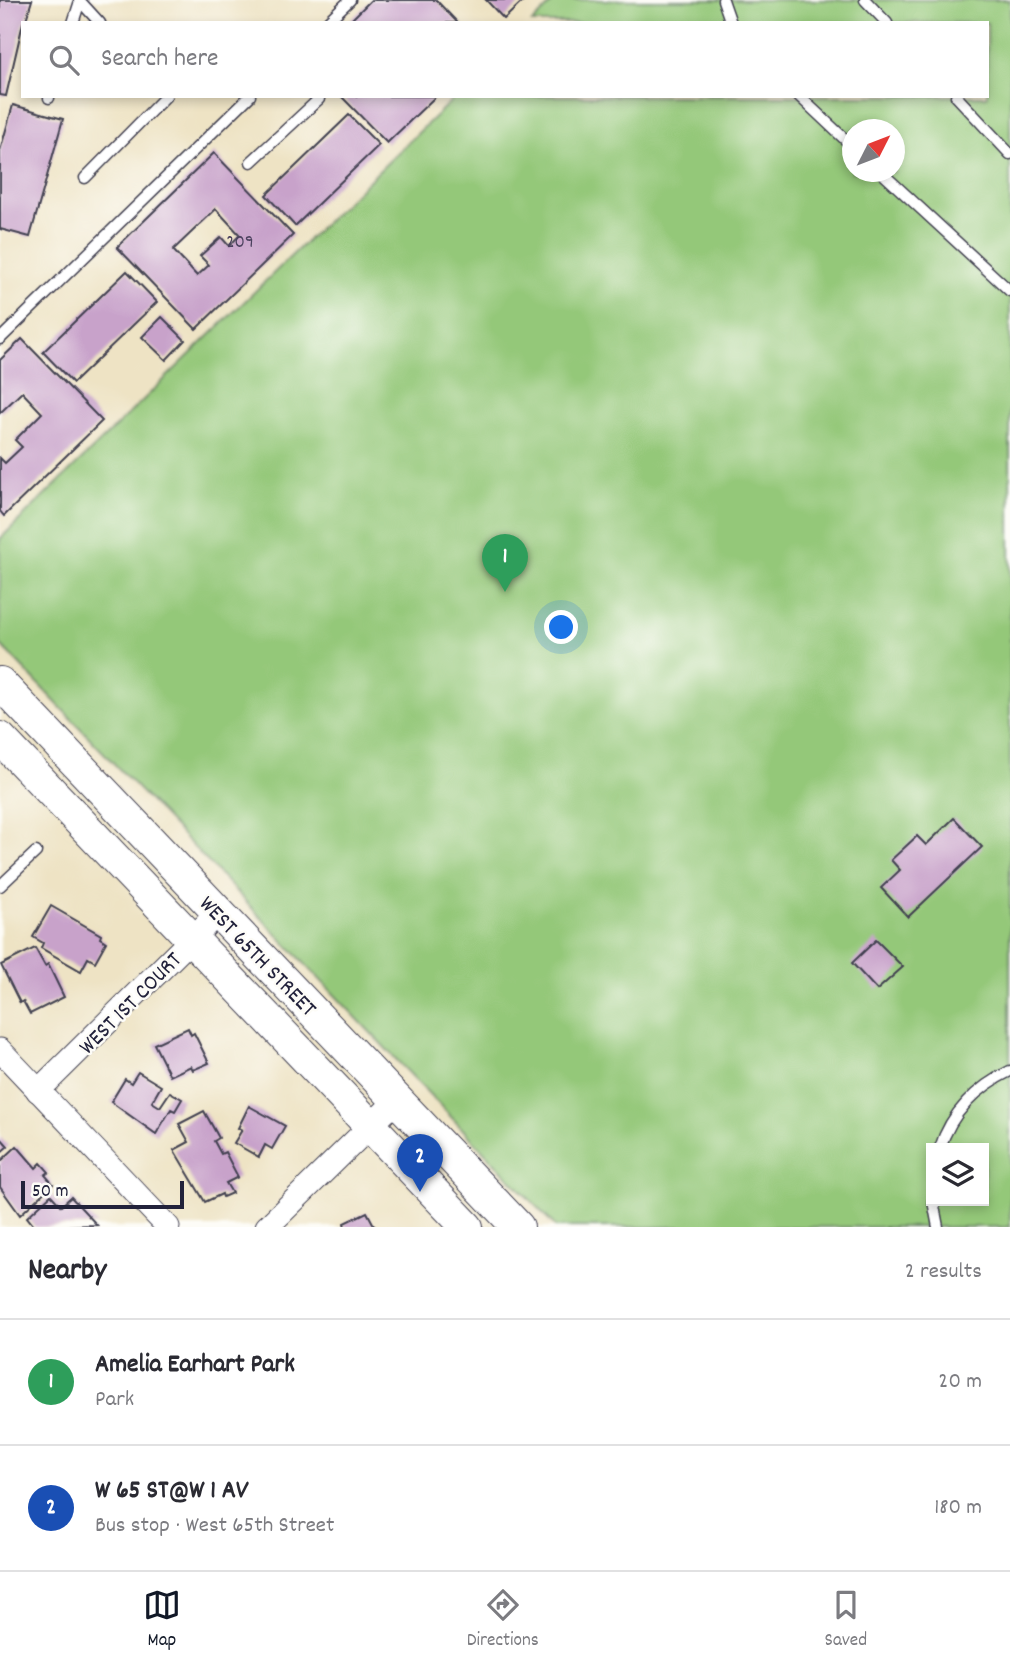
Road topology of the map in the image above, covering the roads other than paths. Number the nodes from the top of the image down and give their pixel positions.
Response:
1 (79, 0) edge
2 (350, 0) edge
3 (723, 0) edge
4 (865, 0) edge
5 (74, 21) edge
6 (98, 21) edge
7 (328, 21) edge
8 (730, 21) edge
9 (885, 21) edge
10 (164, 98) edge
11 (248, 98) edge
12 (317, 98) edge
13 (801, 98) edge
14 (958, 98) edge
15 (842, 137) edge
16 (1010, 154) edge
17 (251, 162) dead end
18 (85, 178) dead end
19 (892, 182) edge
20 (1010, 290) edge
21 (0, 339) edge
22 (0, 683) edge
23 (0, 738) edge
24 (36, 852) dead end
25 (0, 886) edge
26 (219, 912) junction
27 (193, 938) junction
28 (0, 1050) edge
29 (1010, 1071) edge
30 (38, 1091) junction
31 (397, 1100) junction
32 (370, 1125) junction
33 (942, 1143) edge
34 (932, 1206) edge
35 (934, 1206) edge
36 (168, 1227) edge
37 (267, 1227) edge
38 (467, 1227) edge
39 (518, 1227) edge
40 (930, 1227) edge
41 (938, 1227) edge

1 - 5 lane
1 - 6 lane
2 - 7 lane
3 - 8 lane
4 - 9 lane
10 - 18 lane
11 - 21 lane
12 - 17 lane
13 - 15 lane
14 - 16 lane
19 - 20 lane
22 - 26 main road, WEST 65TH STREET
23 - 27 main road, WEST 65TH STREET
24 - 25 lane
26 - 27 street, WEST 1ST COURT
26 - 31 main road, WEST 65TH STREET
27 - 30 street, WEST 1ST COURT
27 - 32 main road, WEST 65TH STREET
28 - 30 street
29 - 33 lane
30 - 36 street
31 - 32 street
31 - 39 main road, WEST 65TH STREET
32 - 37 street
32 - 38 main road, WEST 65TH STREET
34 - 40 lane
35 - 41 lane

